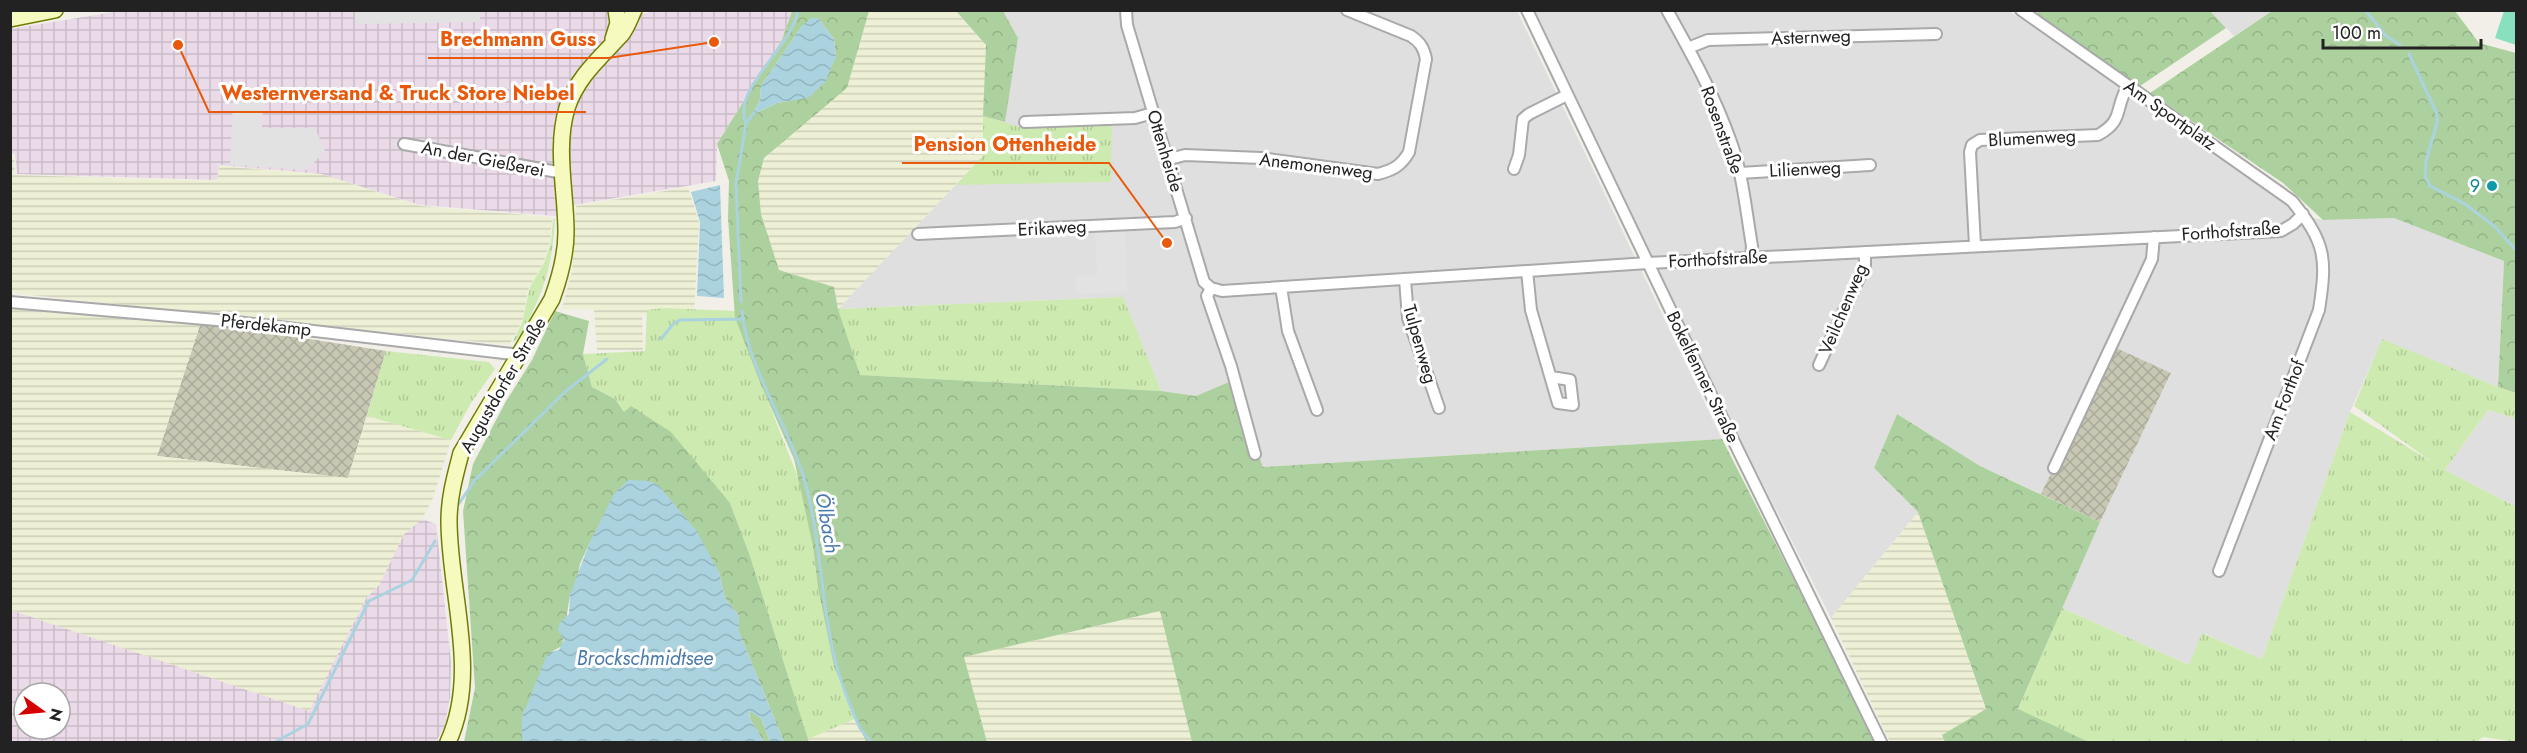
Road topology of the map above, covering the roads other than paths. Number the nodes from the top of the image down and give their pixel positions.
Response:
1 (55, 10) edge
2 (616, 10) edge
3 (634, 10) edge
4 (1126, 10) edge
5 (1347, 10) edge
6 (1527, 10) edge
7 (1667, 10) edge
8 (2020, 10) edge
9 (10, 19) edge
10 (1936, 34) dead end
11 (613, 42) junction
12 (1688, 48) junction
13 (2128, 86) junction
14 (1567, 95) junction
15 (1153, 113) junction
16 (1025, 122) dead end
17 (404, 144) dead end
18 (1166, 160) junction
19 (1870, 165) dead end
20 (1514, 169) dead end
21 (563, 173) junction
22 (1740, 173) junction
23 (2303, 214) junction
24 (1186, 218) junction
25 (2313, 227) joint
26 (918, 234) dead end
27 (2154, 237) junction
28 (1975, 245) junction
29 (1865, 252) junction
30 (1751, 257) junction
31 (1648, 263) junction
32 (1527, 271) junction
33 (1405, 279) junction
34 (1281, 287) junction
35 (1211, 288) junction
36 (10, 302) edge
37 (520, 357) junction
38 (1819, 365) dead end
39 (1551, 377) dead end
40 (1439, 408) dead end
41 (1317, 411) dead end
42 (1255, 453) dead end
43 (2054, 468) dead end
44 (2219, 571) dead end
45 (448, 742) edge
46 (1881, 742) edge

1 - 9 main road
2 - 11 main road
3 - 11 main road, Augustdorfer Straße
4 - 15 street, Ottenheide
5 - 18 street, Anemonenweg
6 - 14 street, Bokelfenner Straße
7 - 12 street, Rosenstraße
8 - 13 street, Am Sportplatz
10 - 12 street, Asternweg
11 - 21 main road, Augustdorfer Straße
12 - 22 street, Rosenstraße
13 - 23 street, Am Sportplatz
13 - 28 street, Blumenweg
14 - 20 street
14 - 31 street, Bokelfenner Straße
15 - 16 street
15 - 18 street, Ottenheide
17 - 21 street, An der Gießerei
18 - 24 street, Ottenheide
19 - 22 street, Lilienweg
21 - 37 main road, Augustdorfer Straße
22 - 30 street, Rosenstraße
23 - 25 street, Am Sportplatz
23 - 27 street, Forthofstraße
24 - 26 street, Erikaweg
24 - 35 street, Ottenheide
25 - 44 street, Am Forthof
27 - 28 street, Forthofstraße
27 - 43 street
28 - 29 street, Forthofstraße
29 - 30 street, Forthofstraße
29 - 38 street, Veilchenweg
30 - 31 street, Forthofstraße
31 - 32 street, Forthofstraße
31 - 46 street, Bokelfenner Straße
32 - 33 street, Forthofstraße
32 - 39 street
33 - 34 street, Forthofstraße
33 - 40 street, Tulpenweg
34 - 35 street
34 - 41 street
35 - 42 street, Ottenheide
36 - 37 street, Pferdekamp
37 - 45 main road, Augustdorfer Straße

